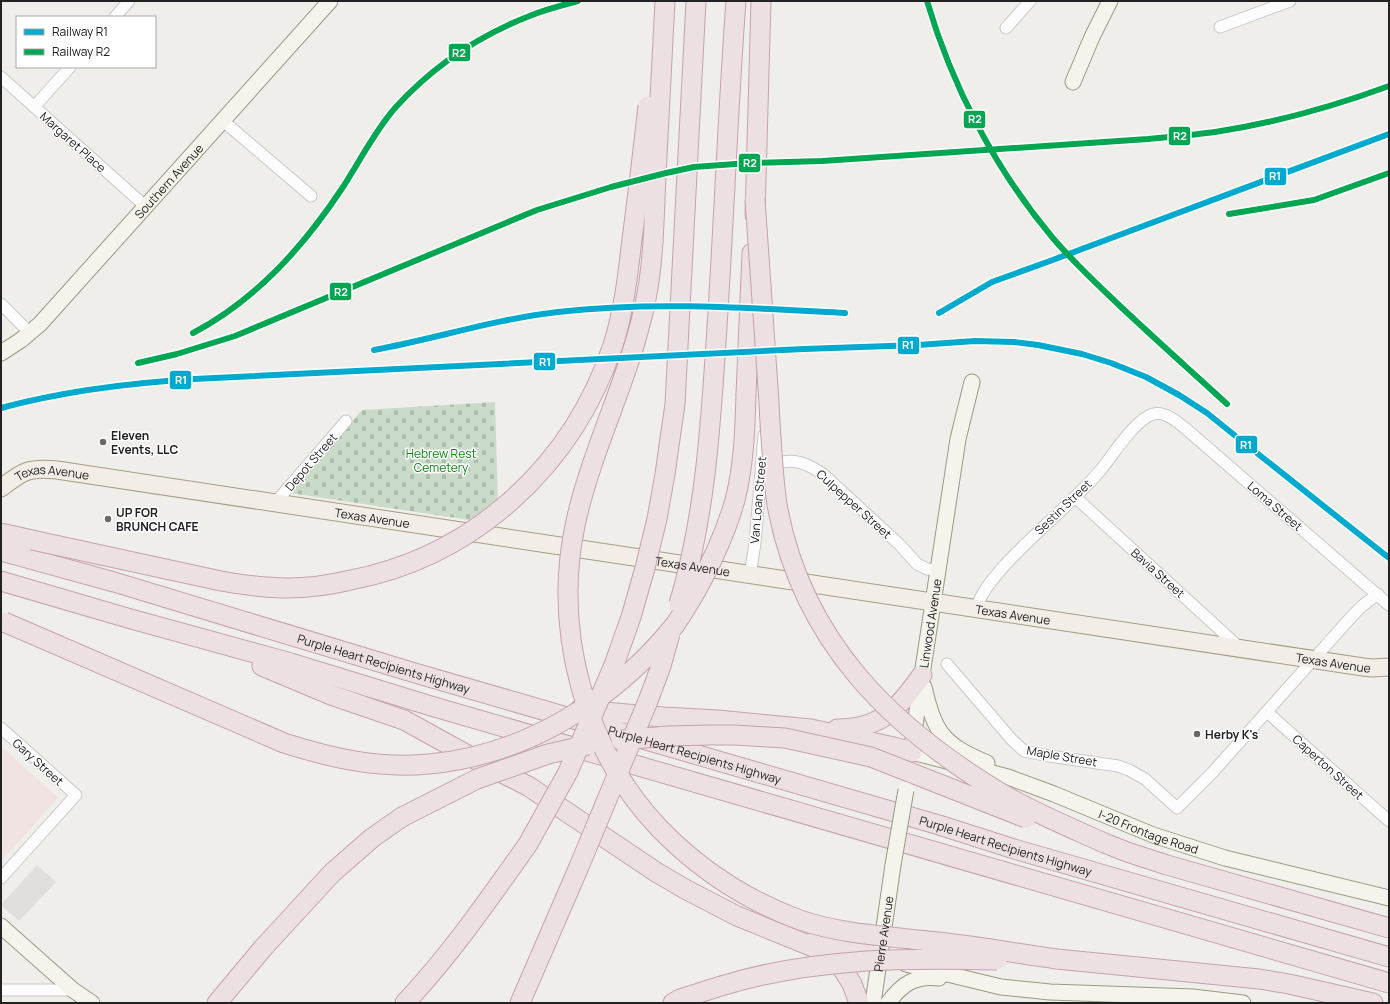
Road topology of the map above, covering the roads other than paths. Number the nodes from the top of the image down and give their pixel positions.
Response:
1 (129, 1) edge
2 (661, 1) edge
3 (665, 1) edge
4 (696, 1) edge
5 (736, 1) edge
6 (761, 1) edge
7 (1030, 1) edge
8 (1110, 1) edge
9 (1290, 1) edge
10 (323, 3) edge
11 (115, 16) edge
12 (1220, 27) dead end
13 (1006, 28) dead end
14 (69, 68) edge
15 (1, 77) edge
16 (1073, 82) dead end
17 (34, 107) junction
18 (222, 120) junction
19 (310, 196) dead end
20 (755, 199) junction
21 (145, 206) junction
22 (1, 304) edge
23 (30, 332) junction
24 (1, 352) edge
25 (972, 382) dead end
26 (1158, 414) joint
27 (346, 421) dead end
28 (765, 424) dead end
29 (761, 466) junction
30 (1, 488) edge
31 (1075, 497) junction
32 (275, 503) junction
33 (1, 533) edge
34 (1, 551) edge
35 (937, 570) junction
36 (750, 576) junction
37 (1, 581) edge
38 (1378, 594) junction
39 (932, 603) junction
40 (1389, 605) edge
41 (976, 608) junction
42 (2, 621) edge
43 (196, 638) junction
44 (1241, 649) junction
45 (1312, 660) junction
46 (947, 664) dead end
47 (1389, 667) edge
48 (922, 675) junction
49 (530, 707) junction
50 (1266, 712) junction
51 (1, 728) edge
52 (811, 729) junction
53 (912, 752) junction
54 (1054, 794) junction
55 (1389, 822) edge
56 (1102, 842) junction
57 (893, 865) joint
58 (1, 878) edge
59 (1389, 898) edge
60 (1, 926) edge
61 (1389, 928) edge
62 (775, 931) junction
63 (1389, 956) edge
64 (880, 958) junction
65 (1057, 960) junction
66 (1184, 972) junction
67 (1389, 983) edge
68 (987, 984) junction
69 (1, 990) edge
70 (73, 990) junction
71 (217, 1002) edge
72 (82, 1003) edge
73 (92, 1003) edge
74 (405, 1003) edge
75 (520, 1003) edge
76 (673, 1003) edge
77 (859, 1003) edge
78 (874, 1003) edge
79 (888, 1003) edge
80 (1243, 1003) edge
81 (1322, 1003) edge
82 (1373, 1003) edge

1 - 11 street
2 - 33 highway, bridge
3 - 65 highway, bridge
4 - 74 highway, bridge
5 - 75 highway, bridge
6 - 20 highway
7 - 13 street
8 - 16 main road
9 - 12 street
10 - 18 main road, Southern Avenue
14 - 17 street
15 - 17 street, Margaret Place
17 - 21 street, Margaret Place
18 - 19 street
18 - 21 main road, Southern Avenue
20 - 42 highway, bridge
20 - 56 highway, bridge
21 - 23 main road, Southern Avenue
22 - 23 street
23 - 24 main road, Southern Avenue
25 - 35 main road, Linwood Avenue
26 - 31 street, Sestin Street
26 - 38 street, Loma Street
27 - 32 street, Depot Street
28 - 29 street, Van Loan Street
29 - 35 street, Culpepper Street
29 - 36 street, Van Loan Street
30 - 32 main road, Texas Avenue
31 - 41 street, Sestin Street
31 - 44 street, Bavia Street
32 - 36 main road, Texas Avenue
34 - 49 highway, Purple Heart Recipients Highway
35 - 39 main road, Linwood Avenue
36 - 39 main road, Texas Avenue
37 - 43 highway, Purple Heart Recipients Highway
38 - 40 street, Loma Street
38 - 45 street
39 - 41 main road, Texas Avenue
39 - 48 main road, Linwood Avenue
41 - 44 main road, Texas Avenue
43 - 62 highway
43 - 67 highway, Purple Heart Recipients Highway
44 - 45 main road, Texas Avenue
45 - 47 main road, Texas Avenue
45 - 50 street
46 - 50 street, Maple Street
48 - 52 highway
48 - 53 main road, Linwood Avenue
48 - 54 main road
49 - 52 highway
49 - 63 highway, Purple Heart Recipients Highway
50 - 55 street, Caperton Street
51 - 58 street, Gary Street
52 - 53 highway
53 - 54 main road, I-20 Frontage Road
53 - 57 main road, Linwood Avenue, bridge
54 - 59 main road, I-20 Frontage Road
56 - 61 highway
56 - 71 highway, bridge
57 - 64 main road, Pierre Avenue
60 - 70 main road
62 - 64 highway
62 - 77 highway
64 - 68 main road
64 - 78 main road, Pierre Avenue
65 - 66 highway
65 - 76 highway, bridge
66 - 81 highway
66 - 82 highway
68 - 79 main road
68 - 80 main road
69 - 70 street
70 - 72 main road
70 - 73 main road

